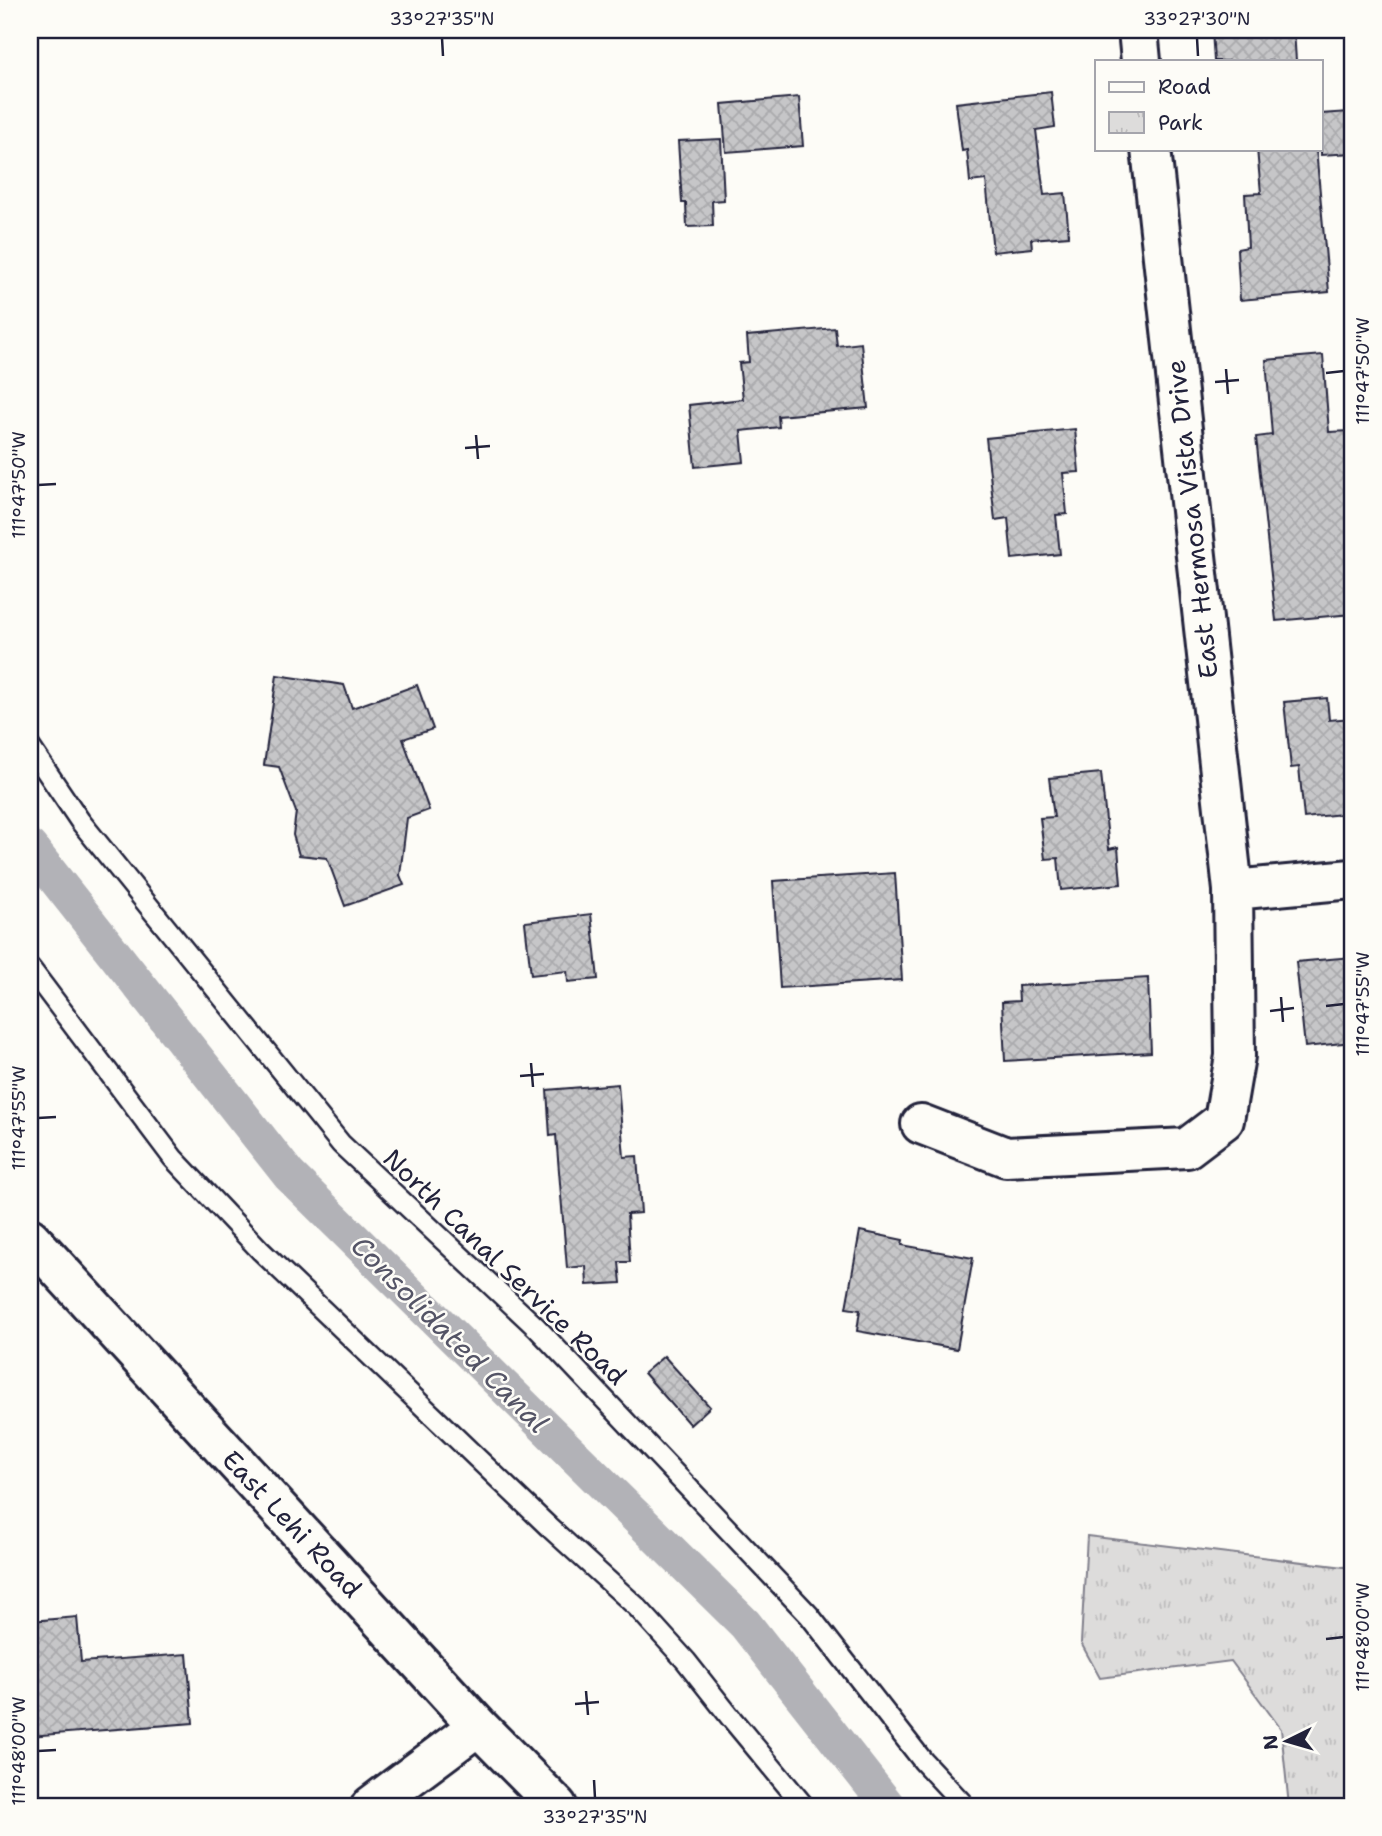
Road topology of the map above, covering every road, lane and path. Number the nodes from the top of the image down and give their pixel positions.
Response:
1 (1138, 30) edge
2 (1141, 60) edge
3 (1151, 150) edge
4 (30, 747) edge
5 (1352, 879) edge
6 (1233, 890) junction
7 (30, 968) edge
8 (920, 1125) dead end
9 (30, 1238) edge
10 (478, 1726) junction
11 (370, 1806) edge
12 (557, 1806) edge
13 (804, 1806) edge
14 (965, 1806) edge

1 - 2 street
3 - 6 street, East Hermosa Vista Drive
4 - 14 lane, North Canal Service Road
5 - 6 street
6 - 8 street, East Hermosa Vista Drive
7 - 13 lane
9 - 10 street, East Lehi Road
10 - 11 street
10 - 12 street, East Lehi Road

